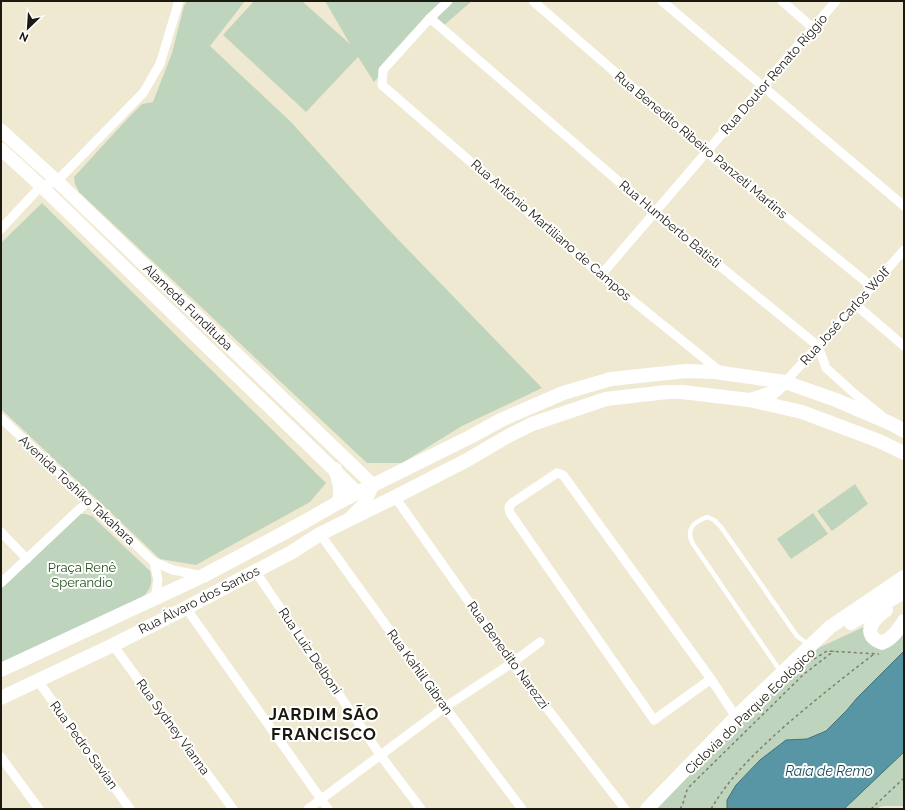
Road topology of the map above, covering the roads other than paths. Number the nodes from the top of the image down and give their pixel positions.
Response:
1 (178, 1) edge
2 (448, 1) edge
3 (533, 1) edge
4 (662, 1) edge
5 (782, 1) edge
6 (836, 1) edge
7 (430, 18) junction
8 (813, 28) junction
9 (762, 87) junction
10 (1, 130) edge
11 (1, 149) edge
12 (707, 152) junction
13 (57, 181) junction
14 (42, 186) junction
15 (904, 206) edge
16 (655, 213) junction
17 (1, 229) edge
18 (903, 252) edge
19 (601, 275) junction
20 (871, 286) junction
21 (856, 305) junction
22 (818, 346) junction
23 (904, 346) edge
24 (722, 373) junction
25 (785, 382) junction
26 (749, 400) junction
27 (1, 418) edge
28 (501, 420) junction
29 (898, 427) edge
30 (510, 435) junction
31 (339, 453) junction
32 (904, 453) edge
33 (335, 469) junction
34 (390, 477) junction
35 (367, 491) junction
36 (400, 495) junction
37 (88, 502) junction
38 (339, 502) junction
39 (346, 521) junction
40 (1, 532) edge
41 (320, 534) junction
42 (27, 559) junction
43 (154, 562) junction
44 (255, 571) junction
45 (203, 576) junction
46 (904, 577) edge
47 (1, 583) edge
48 (904, 592) edge
49 (904, 596) edge
50 (155, 599) junction
51 (186, 608) junction
52 (904, 621) edge
53 (540, 642) dead end
54 (114, 645) junction
55 (810, 646) junction
56 (32, 656) junction
57 (512, 663) junction
58 (1, 670) edge
59 (781, 672) junction
60 (38, 680) junction
61 (711, 680) junction
62 (1, 698) edge
63 (446, 707) junction
64 (736, 717) junction
65 (381, 756) junction
66 (1, 757) edge
67 (320, 799) junction
68 (38, 809) edge
69 (130, 809) edge
70 (233, 809) edge
71 (308, 809) edge
72 (328, 809) edge
73 (421, 809) edge
74 (522, 809) edge
75 (625, 809) edge
76 (647, 809) edge

1 - 13 street
2 - 7 street
3 - 12 street, Rua Benedito Ribeiro Panzeti Martins
4 - 9 street
5 - 8 street
6 - 8 street, Rua Doutor Renato Riggio
7 - 16 street, Rua Humberto Batisti
7 - 19 street, Rua Antônio Martiliano de Campos
8 - 9 street, Rua Doutor Renato Riggio
9 - 12 street, Rua Doutor Renato Riggio
9 - 15 street
10 - 13 main road, Alameda Fundituba
11 - 14 main road, Alameda Fundituba
12 - 16 street, Rua Doutor Renato Riggio
12 - 20 street, Rua Benedito Ribeiro Panzeti Martins
13 - 14 street
13 - 31 main road, Alameda Fundituba
14 - 17 street
14 - 33 main road, Alameda Fundituba
16 - 19 street, Rua Doutor Renato Riggio
16 - 22 street, Rua Humberto Batisti
18 - 20 street, Rua José Carlos Wolf
19 - 24 street, Rua Antônio Martiliano de Campos
20 - 21 street, Rua José Carlos Wolf
21 - 22 street, Rua José Carlos Wolf
21 - 23 street
22 - 25 street, Rua José Carlos Wolf
22 - 29 street
24 - 25 main road
24 - 28 main road
25 - 26 main road
25 - 29 main road
26 - 30 main road, Rua Álvaro dos Santos
26 - 32 main road, Rua Álvaro dos Santos
27 - 37 street, Avenida Toshiko Takahara
28 - 30 main road
28 - 34 main road
30 - 36 main road, Rua Álvaro dos Santos
31 - 34 main road
31 - 35 main road, Alameda Fundituba
33 - 35 main road, Alameda Fundituba
33 - 38 main road
34 - 35 main road
35 - 36 main road
35 - 38 main road
35 - 39 main road
36 - 39 main road, Rua Álvaro dos Santos
36 - 57 street, Rua Benedito Narezzi
37 - 42 street
37 - 43 street, Avenida Toshiko Takahara
38 - 45 main road
39 - 41 main road, Rua Álvaro dos Santos
40 - 42 street
41 - 44 main road, Rua Álvaro dos Santos
41 - 63 street, Rua Kahlil Gibran
42 - 47 street
43 - 45 street, Avenida Toshiko Takahara
43 - 50 street
44 - 51 main road, Rua Álvaro dos Santos
44 - 65 street, Rua Luiz Delboni
45 - 50 main road
46 - 55 main road
48 - 55 main road
49 - 52 main road
50 - 56 main road
51 - 54 main road, Rua Álvaro dos Santos
51 - 67 street
53 - 57 street
54 - 60 main road, Rua Álvaro dos Santos
54 - 70 street, Rua Sydney Vianna
55 - 59 main road
55 - 59 lane
56 - 58 main road
56 - 60 main road
57 - 63 street
57 - 75 street, Rua Benedito Narezzi
59 - 64 main road
60 - 62 main road, Rua Álvaro dos Santos
60 - 69 street, Rua Pedro Savian
61 - 61 street
61 - 64 street
63 - 65 street
63 - 74 street, Rua Kahlil Gibran
64 - 76 main road
65 - 67 street
65 - 73 street, Rua Luiz Delboni
66 - 68 street
67 - 71 street
67 - 72 street

